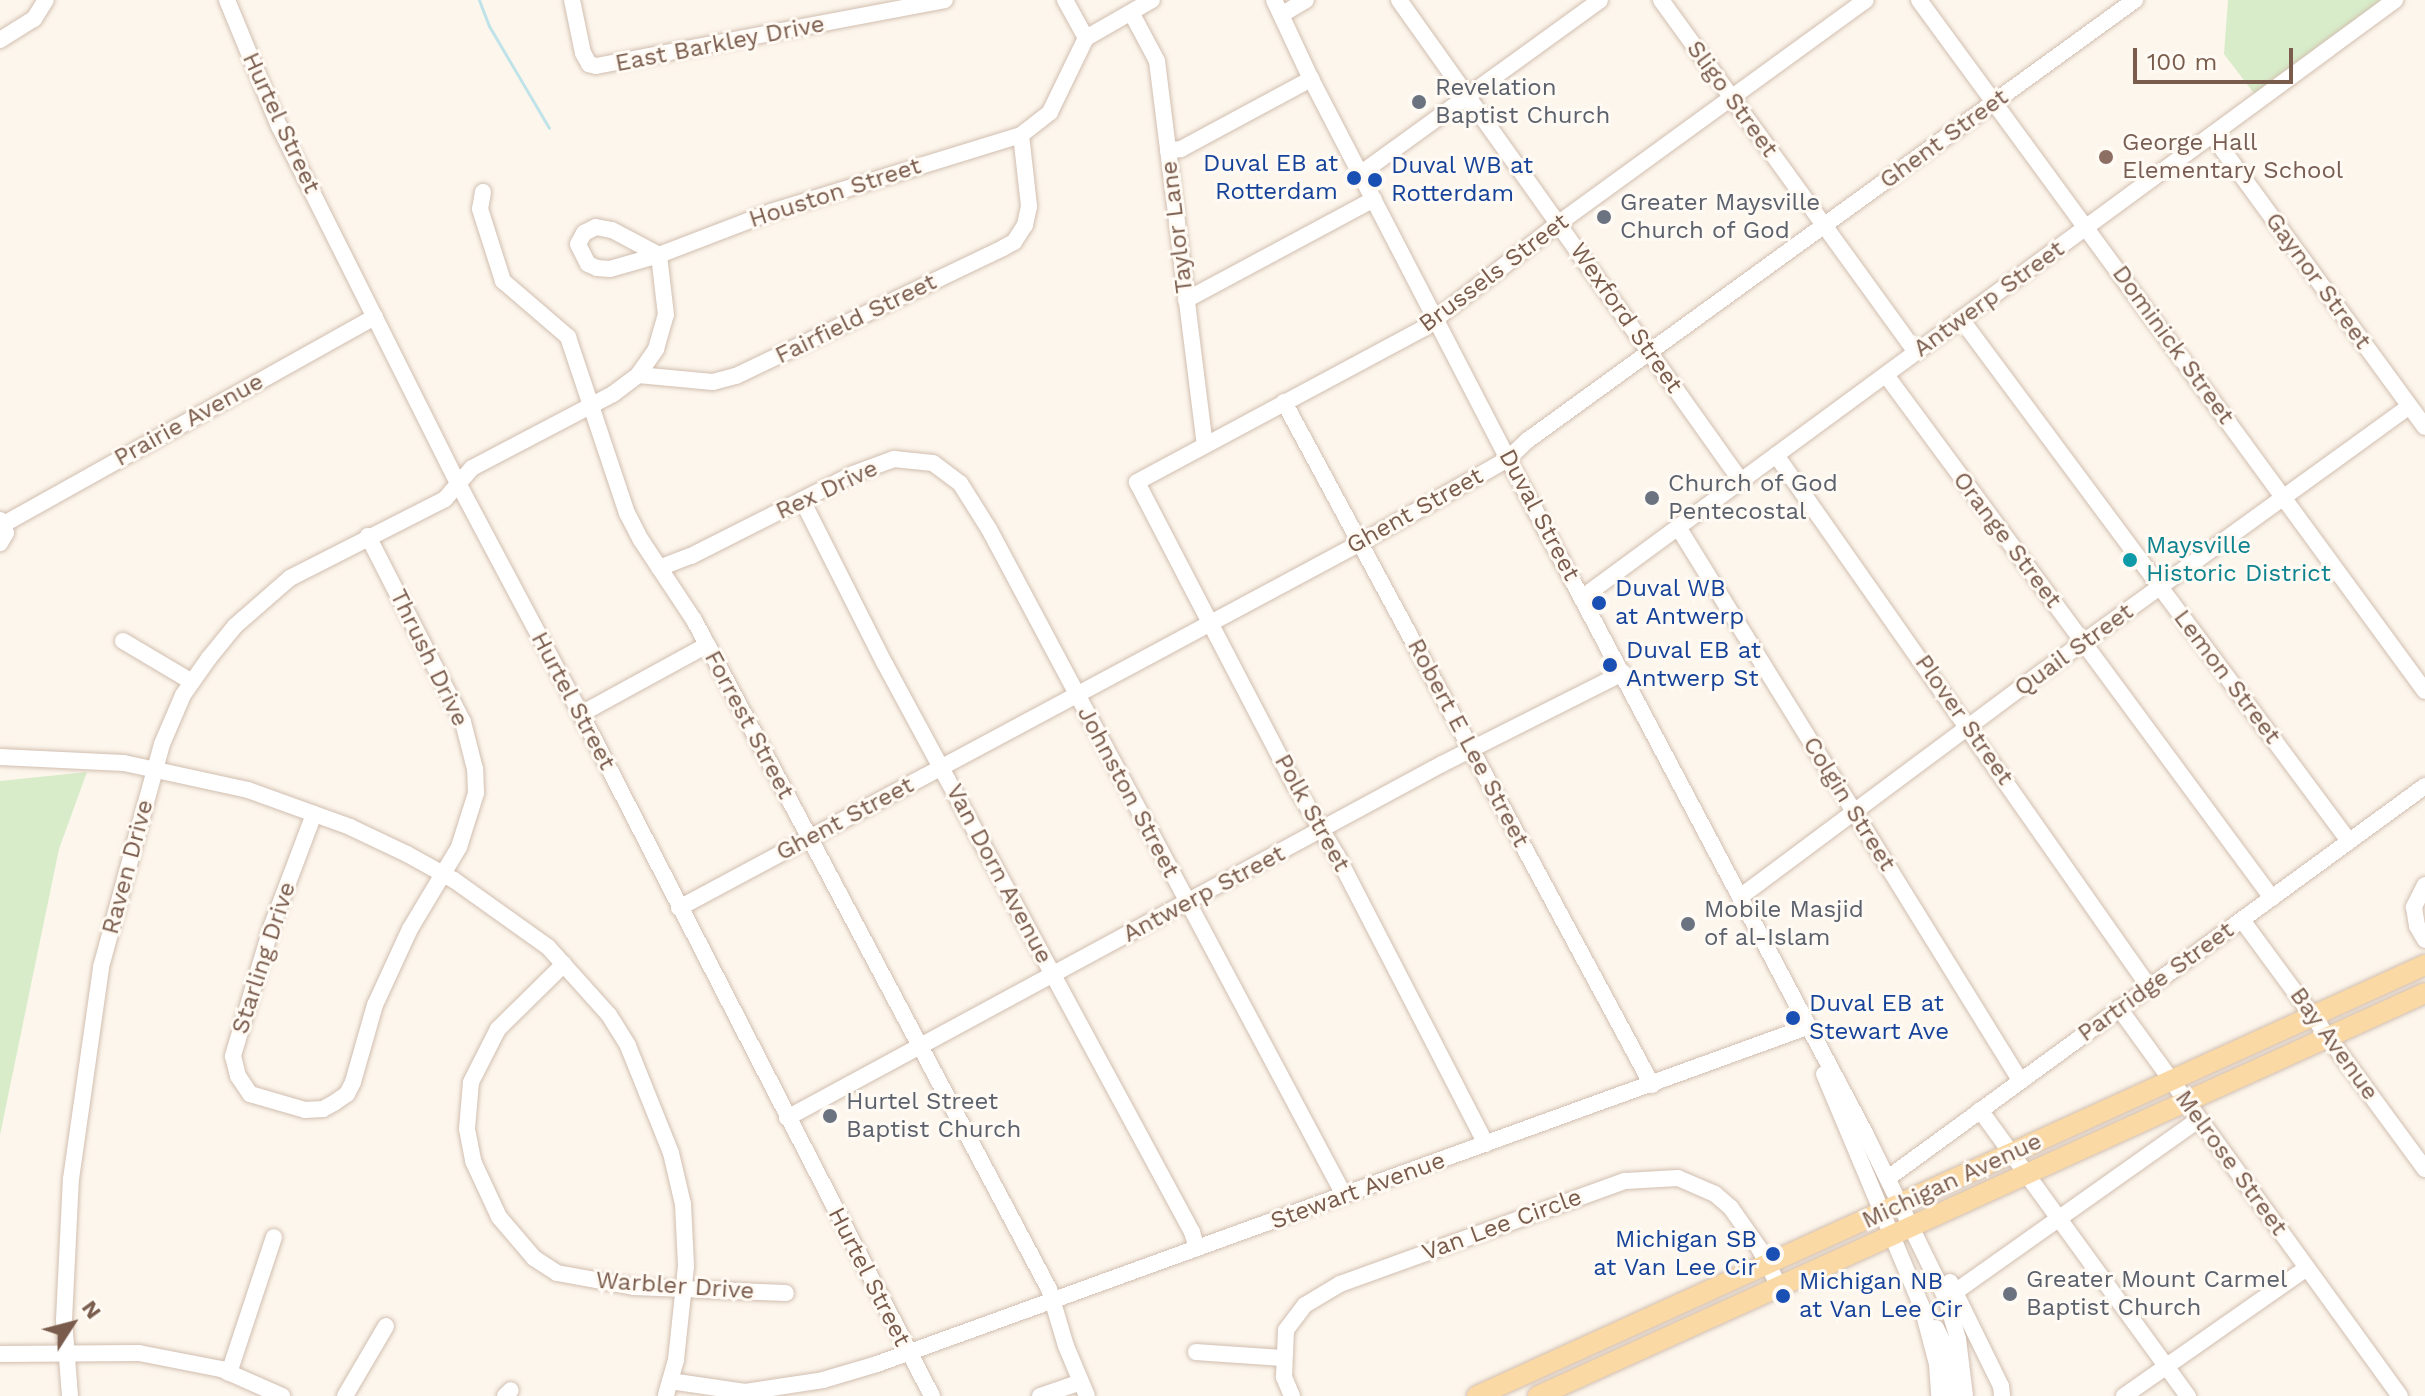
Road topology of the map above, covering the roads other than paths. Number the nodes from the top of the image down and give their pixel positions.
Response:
1 (46, 0) edge
2 (227, 0) edge
3 (572, 0) edge
4 (945, 0) edge
5 (1065, 0) edge
6 (1152, 0) edge
7 (1306, 0) edge
8 (1399, 0) edge
9 (1600, 0) edge
10 (1661, 0) edge
11 (1866, 0) edge
12 (1919, 0) edge
13 (2135, 0) edge
14 (2395, 0) edge
15 (1278, 8) edge
16 (1132, 14) junction
17 (1086, 38) junction
18 (0, 40) edge
19 (1311, 79) junction
20 (1469, 97) junction
21 (1731, 98) junction
22 (1995, 102) junction
23 (1021, 135) junction
24 (2212, 135) junction
25 (1168, 151) junction
26 (1360, 174) junction
27 (483, 192) dead end
28 (1374, 199) junction
29 (1559, 223) junction
30 (1824, 226) junction
31 (2087, 227) junction
32 (1186, 300) junction
33 (1435, 316) junction
34 (375, 317) junction
35 (1961, 319) junction
36 (1650, 352) junction
37 (1916, 352) junction
38 (638, 375) junction
39 (1886, 375) junction
40 (1284, 402) junction
41 (592, 404) junction
42 (2410, 406) junction
43 (2425, 427) edge
44 (1205, 445) junction
45 (1776, 455) junction
46 (1508, 459) junction
47 (1741, 481) junction
48 (1138, 482) joint
49 (458, 483) junction
50 (2284, 496) junction
51 (802, 500) junction
52 (2, 522) edge
53 (1678, 527) junction
54 (368, 536) junction
55 (0, 543) edge
56 (1360, 543) junction
57 (659, 568) junction
58 (2159, 586) junction
59 (1583, 597) junction
60 (1026, 600) joint
61 (1210, 623) junction
62 (123, 641) dead end
63 (2083, 642) junction
64 (707, 645) junction
65 (1623, 673) junction
66 (192, 682) junction
67 (2425, 691) edge
68 (1076, 694) junction
69 (581, 714) junction
70 (1970, 727) junction
71 (1472, 749) junction
72 (0, 757) edge
73 (941, 767) junction
74 (155, 769) junction
75 (2425, 786) edge
76 (1854, 813) junction
77 (314, 814) junction
78 (1323, 831) junction
79 (809, 838) junction
80 (2349, 841) junction
81 (443, 874) junction
82 (2425, 885) edge
83 (1740, 897) junction
84 (2272, 898) junction
85 (1187, 901) junction
86 (679, 908) junction
87 (2242, 920) junction
88 (2425, 940) edge
89 (564, 964) junction
90 (2425, 965) edge
91 (1054, 974) junction
92 (2149, 987) junction
93 (2425, 993) edge
94 (2119, 1008) junction
95 (2313, 1016) junction
96 (1807, 1027) junction
97 (2329, 1037) junction
98 (920, 1047) junction
99 (2020, 1080) junction
100 (2172, 1082) junction
101 (1652, 1085) junction
102 (1980, 1110) junction
103 (2193, 1111) junction
104 (787, 1118) junction
105 (2075, 1125) junction
106 (1486, 1144) junction
107 (2082, 1149) junction
108 (2012, 1154) junction
109 (2425, 1169) edge
110 (2026, 1174) junction
111 (1888, 1178) junction
112 (1344, 1195) junction
113 (1901, 1205) junction
114 (1881, 1214) junction
115 (2058, 1219) junction
116 (1911, 1227) junction
117 (274, 1237) dead end
118 (1891, 1237) junction
119 (1197, 1248) junction
120 (1929, 1263) junction
121 (1768, 1265) junction
122 (2307, 1268) junction
123 (1780, 1288) junction
124 (684, 1289) junction
125 (1955, 1292) junction
126 (786, 1293) dead end
127 (1053, 1300) junction
128 (1922, 1307) junction
129 (386, 1326) dead end
130 (1196, 1352) dead end
131 (66, 1353) junction
132 (908, 1353) junction
133 (0, 1354) edge
134 (1282, 1358) junction
135 (2166, 1366) junction
136 (229, 1373) junction
137 (668, 1388) edge
138 (1084, 1389) edge
139 (70, 1396) edge
140 (282, 1396) edge
141 (345, 1396) edge
142 (932, 1396) edge
143 (1040, 1396) edge
144 (1292, 1396) edge
145 (1477, 1396) edge
146 (1538, 1396) edge
147 (1939, 1396) edge
148 (1952, 1396) edge
149 (1965, 1396) edge
150 (2002, 1396) edge
151 (2124, 1396) edge
152 (2188, 1396) edge
153 (2400, 1396) edge

1 - 18 street
2 - 34 street, Hurtel Street
3 - 4 street, East Barkley Drive
5 - 17 street
6 - 16 street
7 - 15 street
8 - 20 street, Wexford Street
9 - 20 street
10 - 21 street, Sligo Street
11 - 21 street, Brussels Street
12 - 22 street, Dominick Street
13 - 22 street, Ghent Street
14 - 24 street, Antwerp Street
15 - 19 street, Duval Street
16 - 17 street
16 - 25 street, Taylor Lane
17 - 23 street, Houston Street
19 - 25 street
19 - 26 street, Duval Street
20 - 26 street
20 - 29 street, Wexford Street
21 - 29 street, Brussels Street
21 - 30 street, Sligo Street
22 - 30 street, Ghent Street
22 - 31 street, Dominick Street
23 - 38 street, Houston Street
23 - 38 street, Fairfield Street
24 - 31 street, Antwerp Street
24 - 42 street, Gaynor Street
25 - 32 street, Taylor Lane
26 - 28 street, Duval Street
27 - 41 street, Forrest Street
28 - 32 street
28 - 33 street, Duval Street
29 - 33 street, Brussels Street
29 - 36 street, Wexford Street
30 - 36 street, Ghent Street
30 - 37 street, Sligo Street
31 - 35 street, Antwerp Street
31 - 50 street, Dominick Street
32 - 44 street, Taylor Lane
33 - 40 street, Brussels Street
33 - 46 street, Duval Street
34 - 49 street, Hurtel Street
34 - 52 street, Prairie Avenue
35 - 37 street, Antwerp Street
35 - 58 street, Lemon Street
36 - 46 street, Ghent Street
36 - 47 street, Wexford Street
37 - 39 street, Antwerp Street
38 - 41 street
39 - 45 street, Antwerp Street
39 - 63 street, Orange Street
40 - 44 street, Brussels Street
40 - 56 street, Robert E Lee Street
41 - 49 street
41 - 57 street, Forrest Street
42 - 43 street, Gaynor Street
42 - 50 street, Quail Street
44 - 48 street, Brussels Street
45 - 47 street, Antwerp Street
45 - 70 street, Plover Street
46 - 56 street, Ghent Street
46 - 59 street, Duval Street
47 - 53 street, Antwerp Street
48 - 61 street, Polk Street
49 - 54 street, Raven Drive
49 - 69 street, Hurtel Street
50 - 58 street, Quail Street
50 - 67 street, Dominick Street
51 - 57 street, Rex Drive
51 - 60 street, Rex Drive
51 - 73 street, Van Dorn Avenue
52 - 55 street, Prairie Avenue
53 - 59 street, Antwerp Street
53 - 76 street, Colgin Street
54 - 66 street, Raven Drive
54 - 81 street, Thrush Drive
56 - 61 street, Ghent Street
56 - 71 street, Robert E Lee Street
57 - 64 street, Forrest Street
58 - 63 street, Quail Street
58 - 80 street, Lemon Street
59 - 65 street, Duval Street
60 - 68 street, Johnston Street
61 - 68 street, Ghent Street
61 - 78 street, Polk Street
62 - 66 street
63 - 70 street, Quail Street
63 - 84 street, Orange Street
64 - 69 street
64 - 79 street, Forrest Street
65 - 71 street, Antwerp Street
65 - 83 street, Duval Street
66 - 74 street, Raven Drive
68 - 73 street, Ghent Street
68 - 85 street, Johnston Street
69 - 86 street, Hurtel Street
70 - 76 street, Quail Street
70 - 92 street, Plover Street
71 - 78 street, Antwerp Street
71 - 101 street, Robert E Lee Street
72 - 74 street
73 - 79 street, Ghent Street
73 - 91 street, Van Dorn Avenue
74 - 77 street
74 - 131 street, Raven Drive
75 - 80 street, Partridge Street
76 - 83 street, Quail Street
76 - 99 street, Colgin Street
77 - 81 street
77 - 81 street, Starling Drive
78 - 85 street, Antwerp Street
78 - 106 street, Polk Street
79 - 86 street, Ghent Street
79 - 98 street, Forrest Street
80 - 84 street, Partridge Street
81 - 89 street
82 - 88 street
83 - 96 street, Duval Street
84 - 87 street, Partridge Street
85 - 91 street, Antwerp Street
85 - 112 street, Johnston Street
86 - 104 street, Hurtel Street
87 - 92 street, Partridge Street
87 - 95 street, Bay Avenue
89 - 124 street
89 - 124 street, Warbler Drive
90 - 95 main road, Michigan Avenue
91 - 98 street, Antwerp Street
91 - 119 street, Van Dorn Avenue
92 - 94 street, Partridge Street
93 - 97 main road, Michigan Avenue
94 - 99 street, Partridge Street
94 - 100 street, Melrose Street
95 - 97 street, Bay Avenue
95 - 100 main road, Michigan Avenue
96 - 101 street, Stewart Avenue
96 - 111 street, Duval Street
96 - 114 street, Duval Street
97 - 103 main road, Michigan Avenue
97 - 109 street, Bay Avenue
98 - 104 street, Antwerp Street
98 - 127 street, Forrest Street
99 - 102 street, Partridge Street
100 - 103 street, Melrose Street
100 - 105 main road, Michigan Avenue
101 - 106 street, Stewart Avenue
102 - 108 street
102 - 111 street, Partridge Street
103 - 107 main road, Michigan Avenue
103 - 115 street
103 - 122 street, Melrose Street
104 - 132 street, Hurtel Street
105 - 107 main road
105 - 108 main road, Michigan Avenue
106 - 112 street, Stewart Avenue
107 - 110 main road, Michigan Avenue
108 - 110 street
108 - 113 main road, Michigan Avenue
110 - 115 street
110 - 116 main road, Michigan Avenue
111 - 113 street, Duval Street
112 - 119 street, Stewart Avenue
113 - 114 main road, Michigan Avenue
113 - 116 street, Duval Street
114 - 118 street, Duval Street
114 - 121 main road, Michigan Avenue
115 - 125 street
115 - 135 street
116 - 118 main road, Michigan Avenue
116 - 120 street, Duval Street
117 - 136 street
118 - 123 main road, Michigan Avenue
118 - 128 street, Duval Street
119 - 127 street, Stewart Avenue
120 - 125 street
120 - 149 street, Duval Street
121 - 123 street, Van Lee Circle
121 - 134 street, Van Lee Circle
121 - 145 main road, Michigan Avenue
122 - 135 street
122 - 153 street, Melrose Street
123 - 146 main road, Michigan Avenue
124 - 126 street, Warbler Drive
124 - 137 street
125 - 150 street
127 - 132 street, Stewart Avenue
127 - 138 street, Forrest Street
128 - 147 street, Duval Street
128 - 148 street
129 - 141 street
130 - 134 street
131 - 133 street
131 - 136 street
131 - 139 street, Raven Drive
132 - 137 street, Stewart Avenue
132 - 142 street, Hurtel Street
134 - 144 street, Van Lee Circle
135 - 151 street
135 - 152 street
136 - 140 street
138 - 143 street

